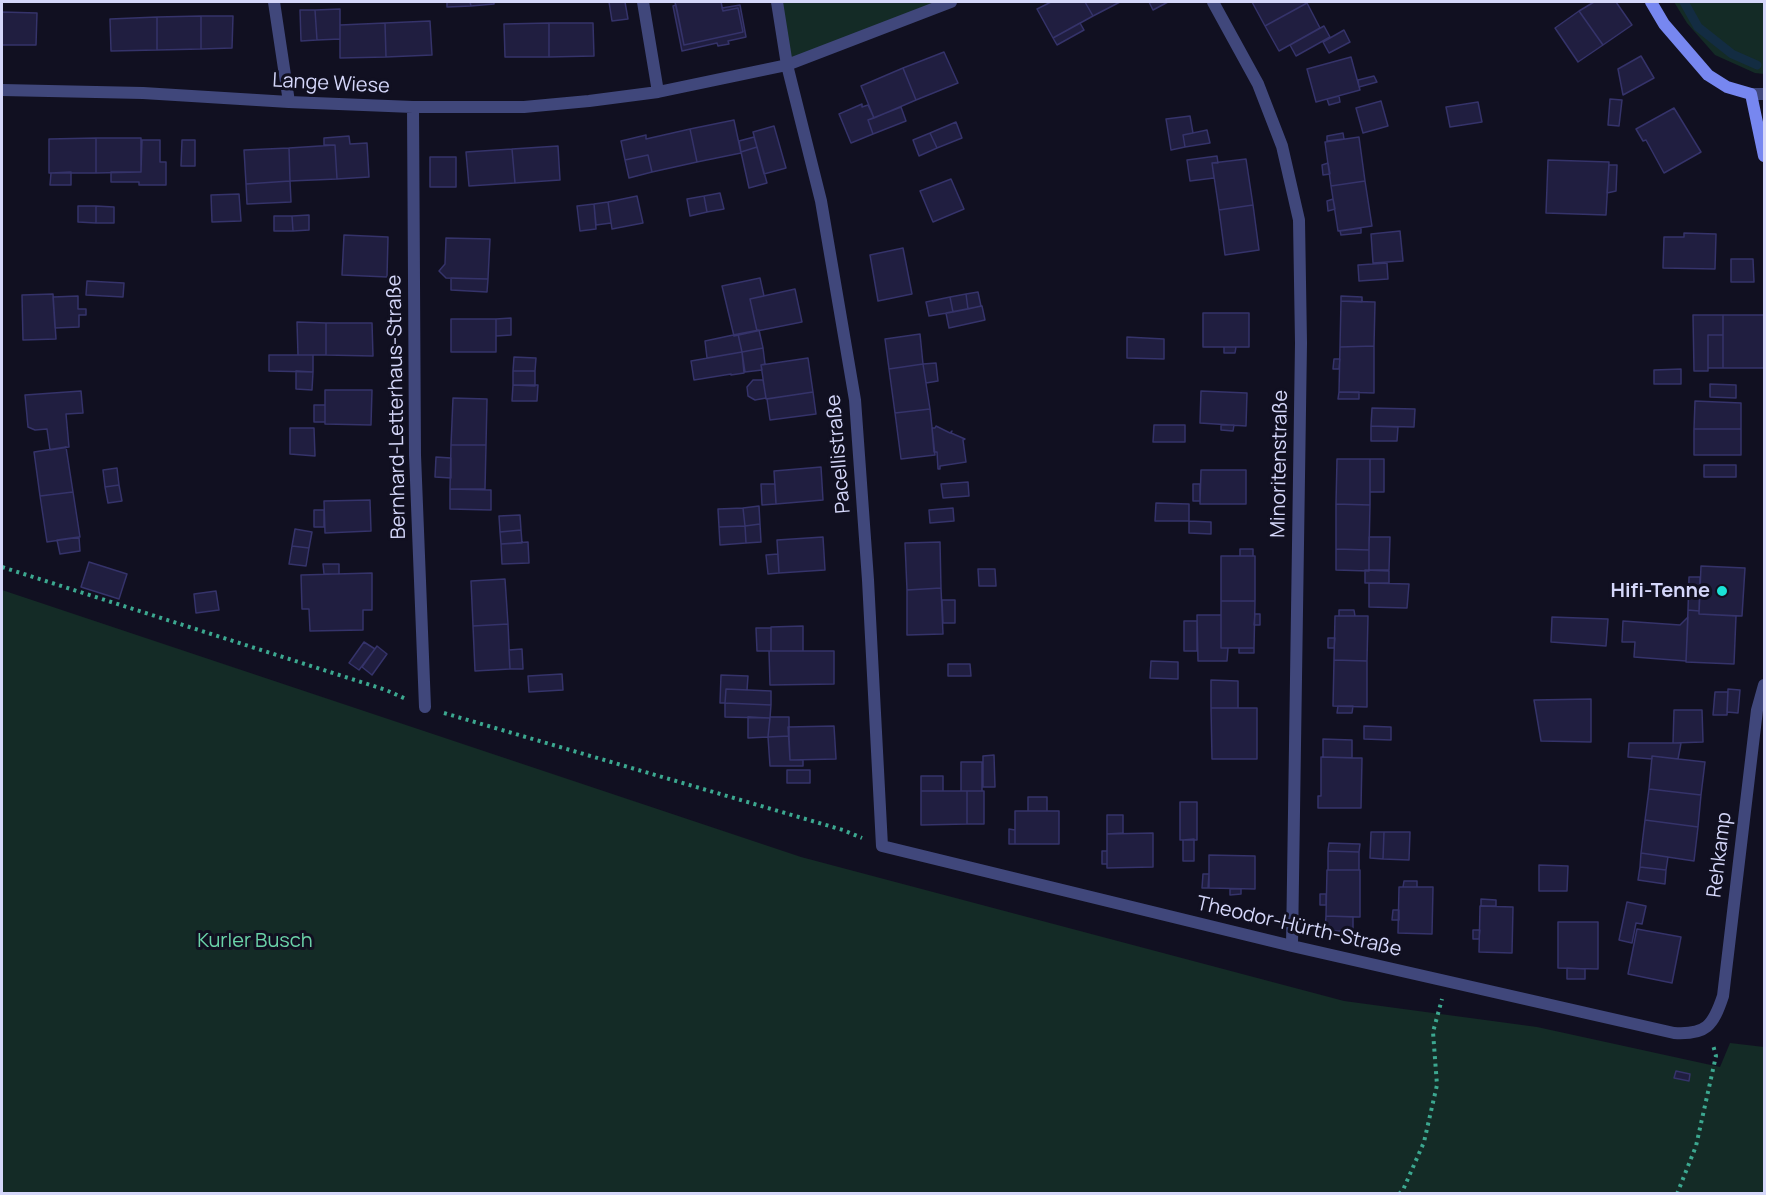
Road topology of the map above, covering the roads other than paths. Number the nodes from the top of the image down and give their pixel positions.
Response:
1 (274, 2) edge
2 (643, 2) edge
3 (777, 2) edge
4 (951, 2) edge
5 (1213, 2) edge
6 (1651, 2) edge
7 (788, 65) junction
8 (2, 90) edge
9 (658, 92) junction
10 (1751, 94) junction
11 (1764, 94) edge
12 (289, 102) junction
13 (413, 107) junction
14 (1764, 156) edge
15 (1764, 685) edge
16 (424, 707) dead end
17 (882, 846) joint
18 (1292, 946) junction
19 (1707, 1027) joint

1 - 12 street
2 - 9 street
3 - 7 street, Pacellistraße
4 - 7 street, Lange Wiese
5 - 18 street, Minoritenstraße
6 - 10 main road
7 - 9 street, Lange Wiese
7 - 17 street, Pacellistraße
8 - 12 street, Lange Wiese
9 - 13 street, Lange Wiese
10 - 11 street
10 - 14 main road
12 - 13 street, Lange Wiese
13 - 16 street, Bernhard-Letterhaus-Straße
15 - 19 street, Rehkamp
17 - 18 street, Theodor-Hürth-Straße
18 - 19 street, Theodor-Hürth-Straße

